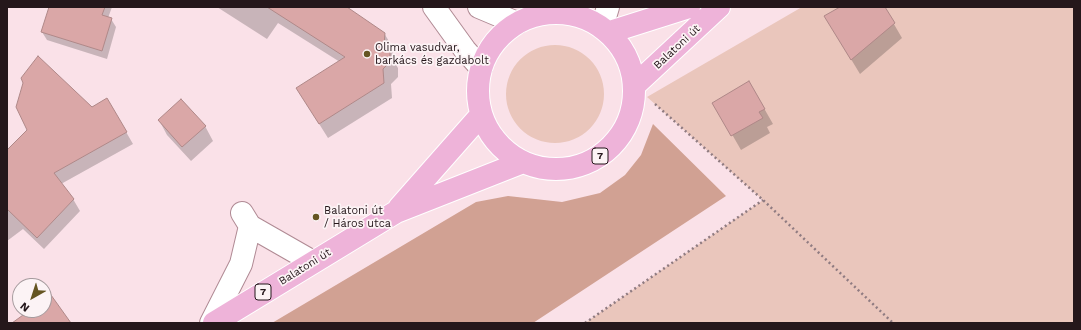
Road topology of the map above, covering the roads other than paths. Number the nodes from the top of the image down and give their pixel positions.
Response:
1 (434, 7) edge
2 (479, 7) edge
3 (719, 7) edge
4 (678, 9) edge
5 (556, 10) edge
6 (607, 22) edge
7 (517, 23) junction
8 (481, 68) junction
9 (634, 86) junction
10 (481, 115) junction
11 (523, 162) junction
12 (396, 212) junction
13 (313, 262) junction
14 (213, 323) edge

1 - 8 street
2 - 7 street
3 - 9 main road, Balatoni út
4 - 6 main road
5 - 6 main road, 7
5 - 7 main road, 7
6 - 9 main road, 7
7 - 8 main road, 7
8 - 10 main road, 7
9 - 11 main road, 7
10 - 11 main road, 7
10 - 12 main road, Balatoni út / 7
11 - 12 main road, Balatoni út / 7
12 - 13 main road, Balatoni út / 7
13 - 14 main road, Balatoni út / 7
13 - 14 street

